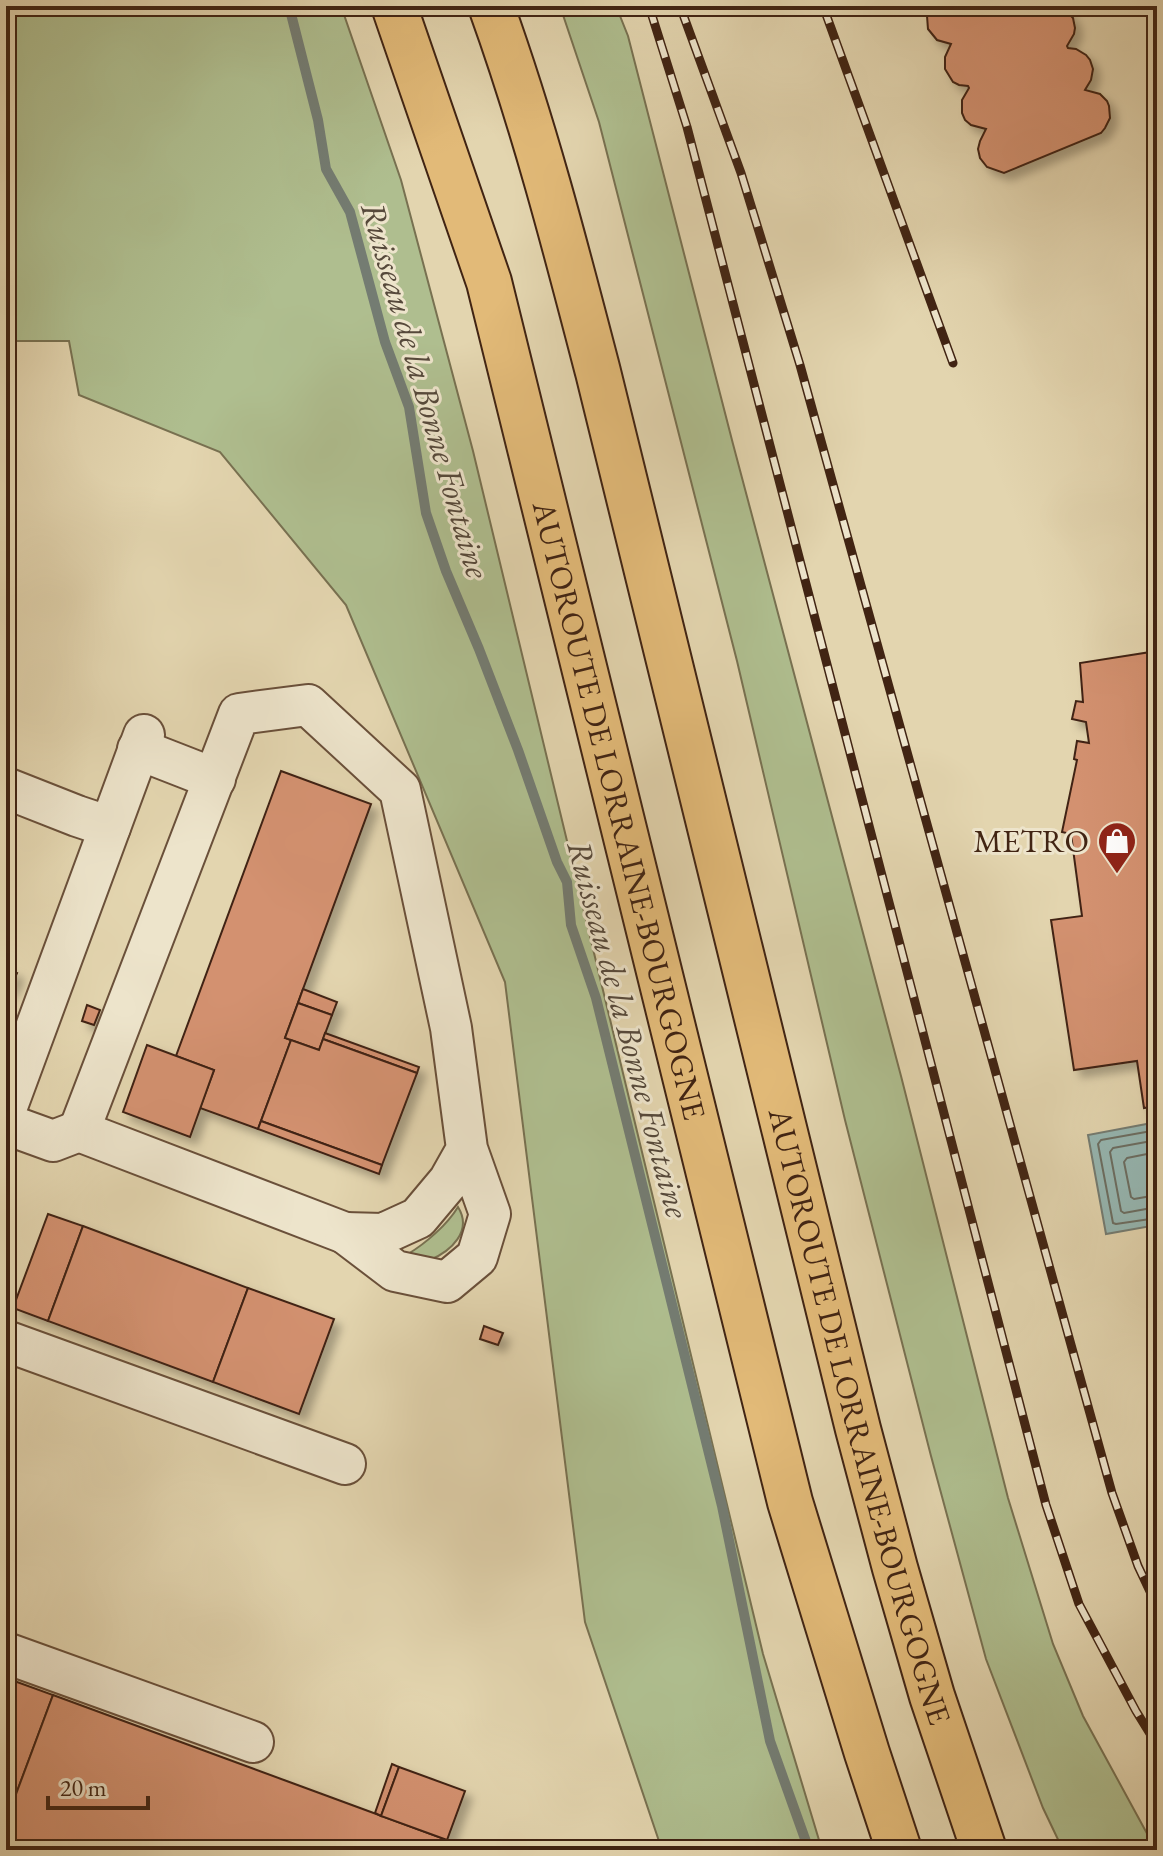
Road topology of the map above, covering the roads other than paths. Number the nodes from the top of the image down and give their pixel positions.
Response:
1 (394, 6) edge
2 (491, 6) edge
3 (215, 779) junction
4 (6, 788) edge
5 (110, 827) junction
6 (6, 1109) edge
7 (6, 1124) edge
8 (79, 1131) junction
9 (467, 1149) junction
10 (345, 1233) junction
11 (9, 1342) edge
12 (345, 1464) dead end
13 (6, 1653) edge
14 (253, 1742) dead end
15 (899, 1850) edge
16 (984, 1850) edge

1 - 15 highway, AUTOROUTE DE LORRAINE-BOURGOGNE
2 - 16 highway, AUTOROUTE DE LORRAINE-BOURGOGNE
3 - 5 street
3 - 8 street
3 - 9 street
4 - 5 street
5 - 6 street
7 - 8 street
8 - 10 street
9 - 10 street
9 - 10 street
11 - 12 street
13 - 14 street

